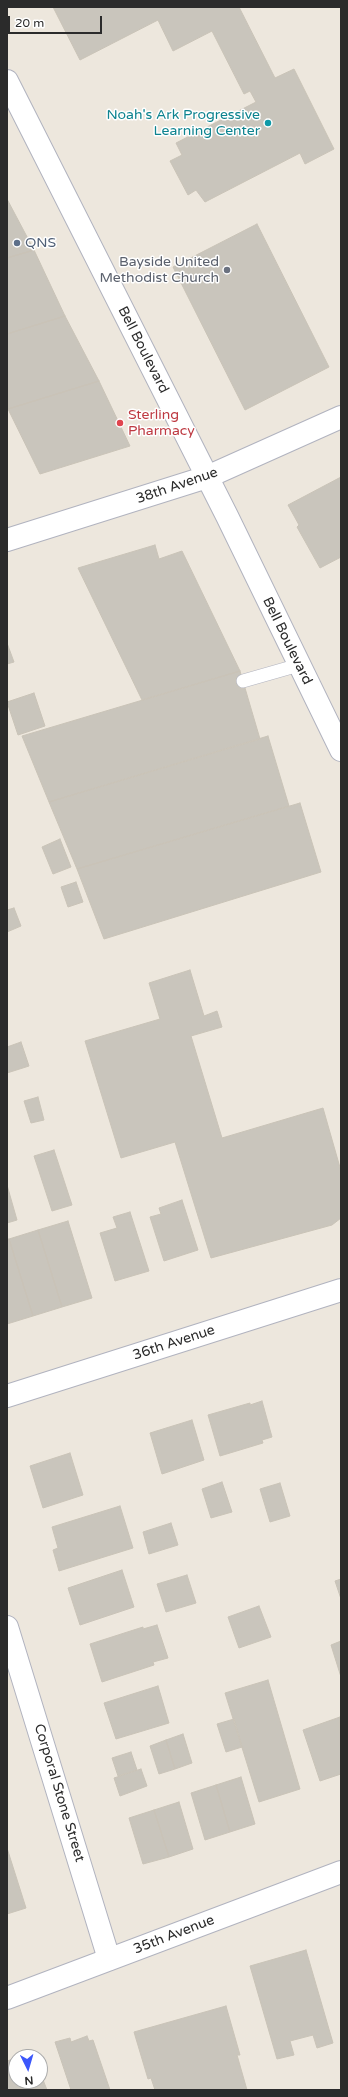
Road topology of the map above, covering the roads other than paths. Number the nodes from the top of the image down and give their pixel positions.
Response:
1 (7, 80) edge
2 (341, 417) edge
3 (207, 477) junction
4 (7, 540) edge
5 (299, 665) junction
6 (243, 681) dead end
7 (341, 750) edge
8 (341, 1290) edge
9 (7, 1396) edge
10 (7, 1627) edge
11 (341, 1872) edge
12 (110, 1959) junction
13 (7, 1998) edge

1 - 3 street, Bell Boulevard
2 - 3 street, 38th Avenue
3 - 4 street, 38th Avenue
3 - 5 street, Bell Boulevard
5 - 6 lane
5 - 7 street, Bell Boulevard
8 - 9 street, 36th Avenue
10 - 12 street, Corporal Stone Street
11 - 12 street, 35th Avenue
12 - 13 street, 35th Avenue

